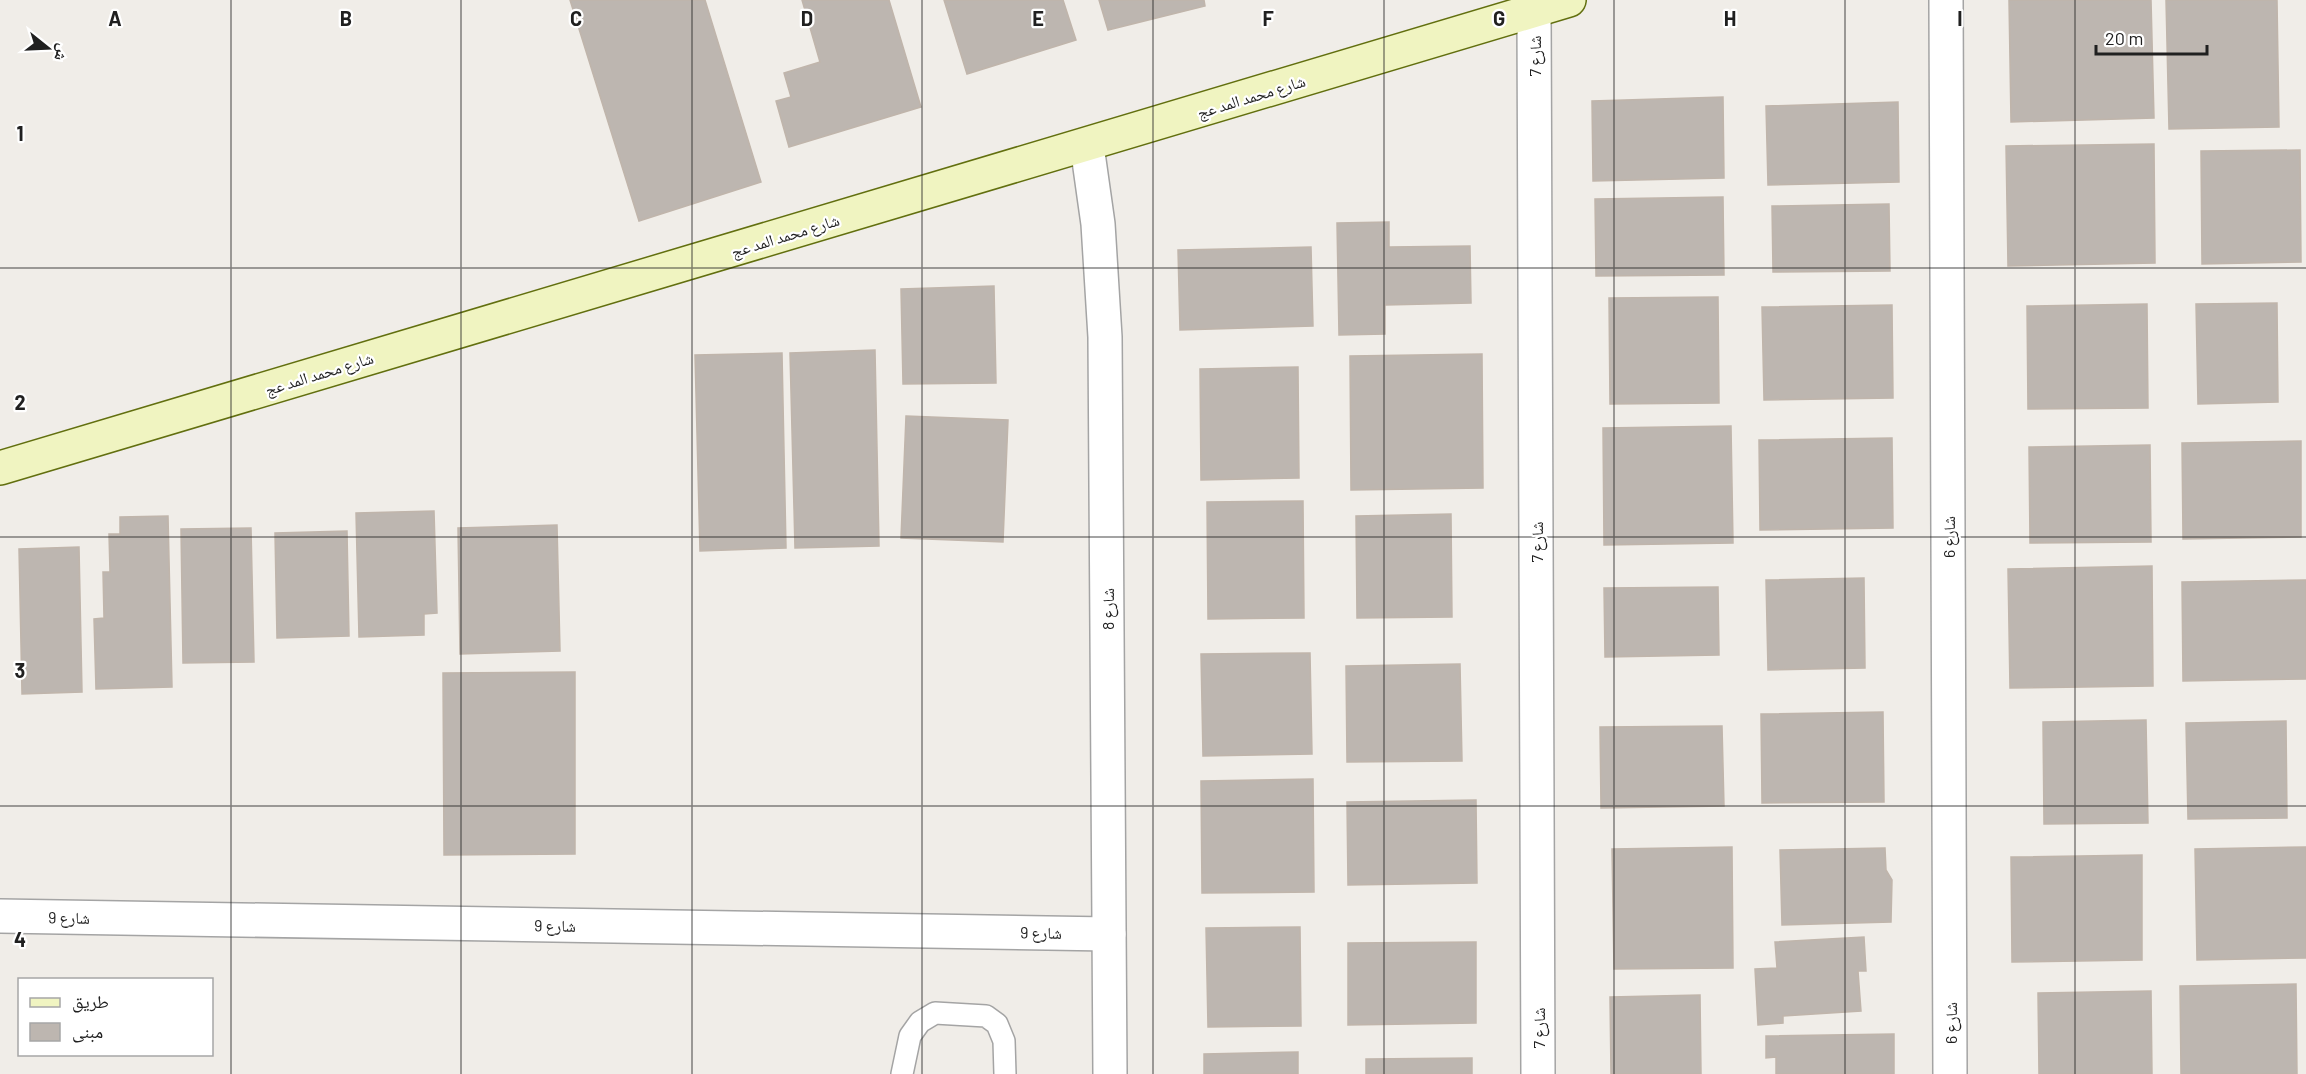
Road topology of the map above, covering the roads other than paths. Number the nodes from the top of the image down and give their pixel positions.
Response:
1 (1569, 0) edge
2 (1946, 0) edge
3 (1534, 11) junction
4 (1087, 146) junction
5 (0, 468) edge
6 (0, 915) edge
7 (1109, 934) junction
8 (902, 1074) edge
9 (1005, 1074) edge
10 (1110, 1074) edge
11 (1538, 1074) edge
12 (1950, 1074) edge

1 - 3 street, شارع محمد المد عج
2 - 12 street, شارع 6
3 - 4 street, شارع محمد المد عج
3 - 11 street, شارع 7
4 - 5 street, شارع محمد المد عج
4 - 7 street, شارع 8
6 - 7 street, شارع 9
7 - 10 street, شارع 8
8 - 9 lane

